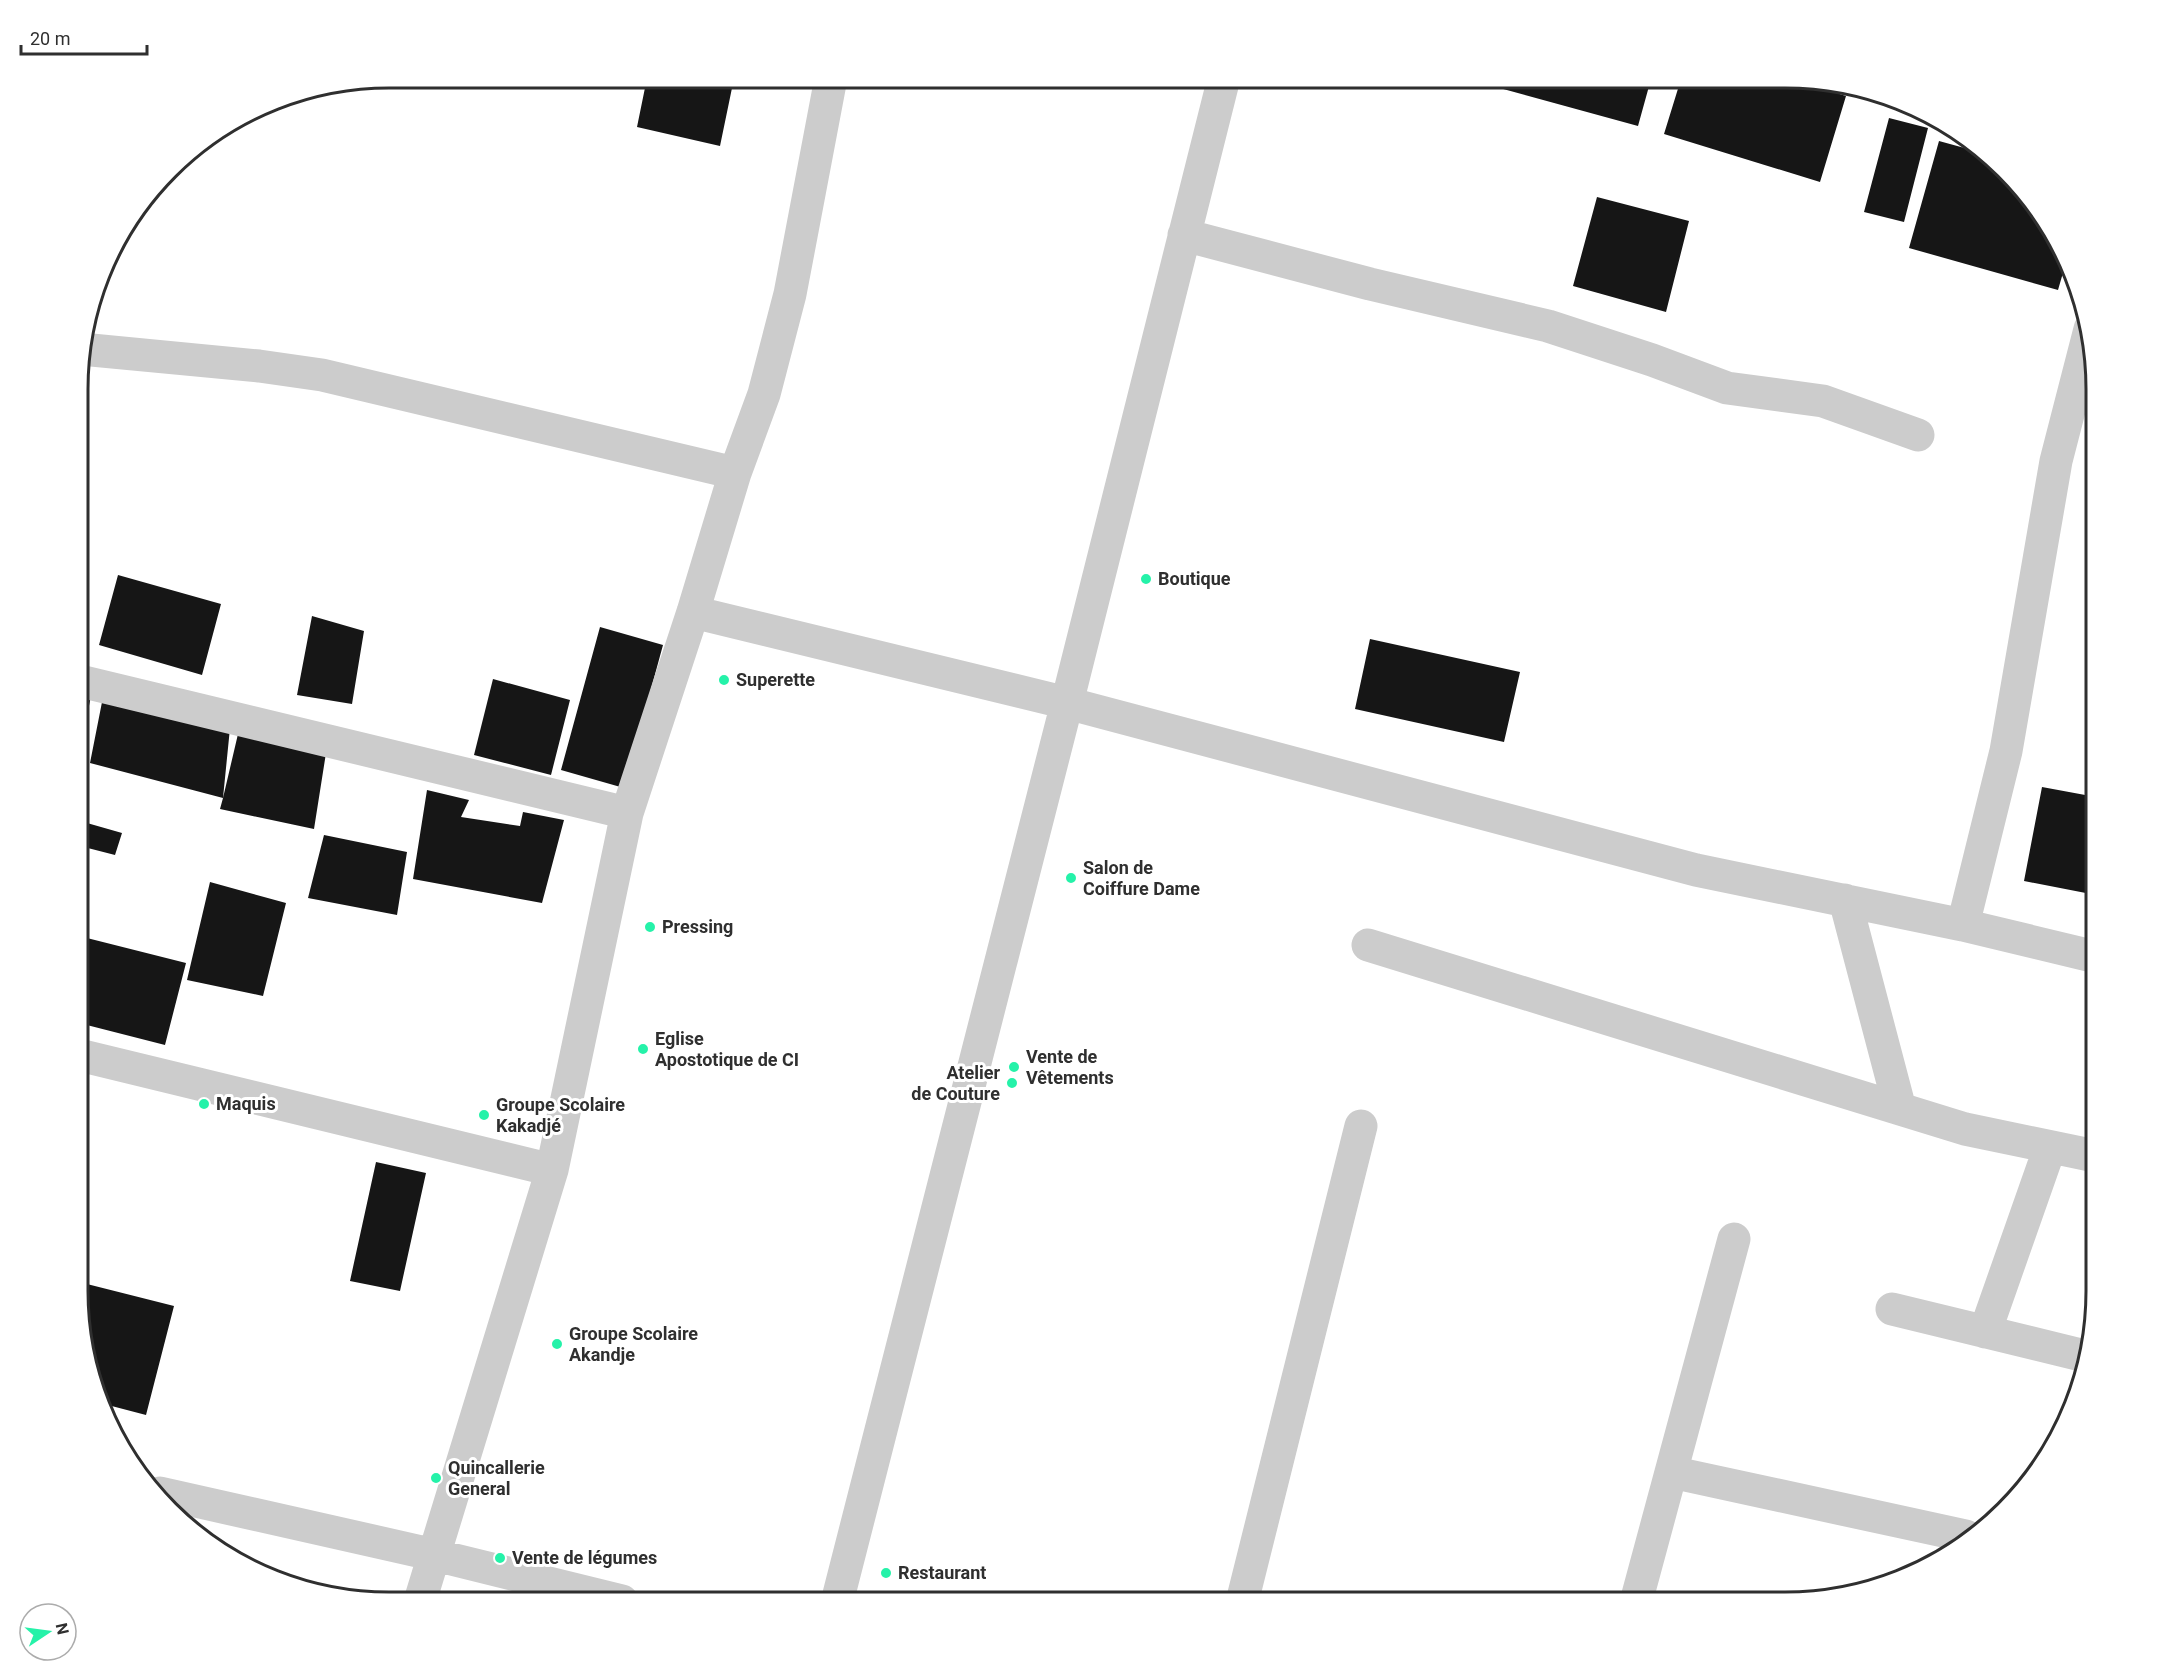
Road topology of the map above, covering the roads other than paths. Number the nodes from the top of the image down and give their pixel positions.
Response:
1 (829, 88) edge
2 (1221, 88) edge
3 (1184, 235) junction
4 (91, 350) edge
5 (2083, 354) edge
6 (1918, 435) dead end
7 (735, 473) junction
8 (693, 612) junction
9 (88, 683) edge
10 (1067, 703) junction
11 (627, 813) junction
12 (1845, 900) junction
13 (1963, 925) junction
14 (1368, 945) dead end
15 (2086, 955) edge
16 (88, 1057) edge
17 (1900, 1109) junction
18 (1361, 1126) dead end
19 (2050, 1147) junction
20 (2086, 1154) edge
21 (552, 1170) junction
22 (1734, 1239) dead end
23 (1892, 1309) dead end
24 (1985, 1332) junction
25 (2079, 1355) edge
26 (1671, 1472) junction
27 (169, 1495) edge
28 (1960, 1535) edge
29 (435, 1555) junction
30 (423, 1592) edge
31 (585, 1592) edge
32 (840, 1592) edge
33 (1244, 1592) edge
34 (1639, 1592) edge

1 - 7 street
2 - 3 street
3 - 6 street
3 - 10 street
4 - 7 street
5 - 13 street
7 - 8 street
8 - 10 street
8 - 11 street
9 - 11 street
10 - 12 street
10 - 32 street
11 - 21 street
12 - 13 street
12 - 17 street
13 - 15 street
14 - 17 street
16 - 21 street
17 - 19 street
18 - 33 street
19 - 20 street
19 - 24 street
21 - 29 street
22 - 26 street
23 - 24 street
24 - 25 street
26 - 28 street
26 - 34 street
27 - 29 street
29 - 30 street
29 - 31 street

